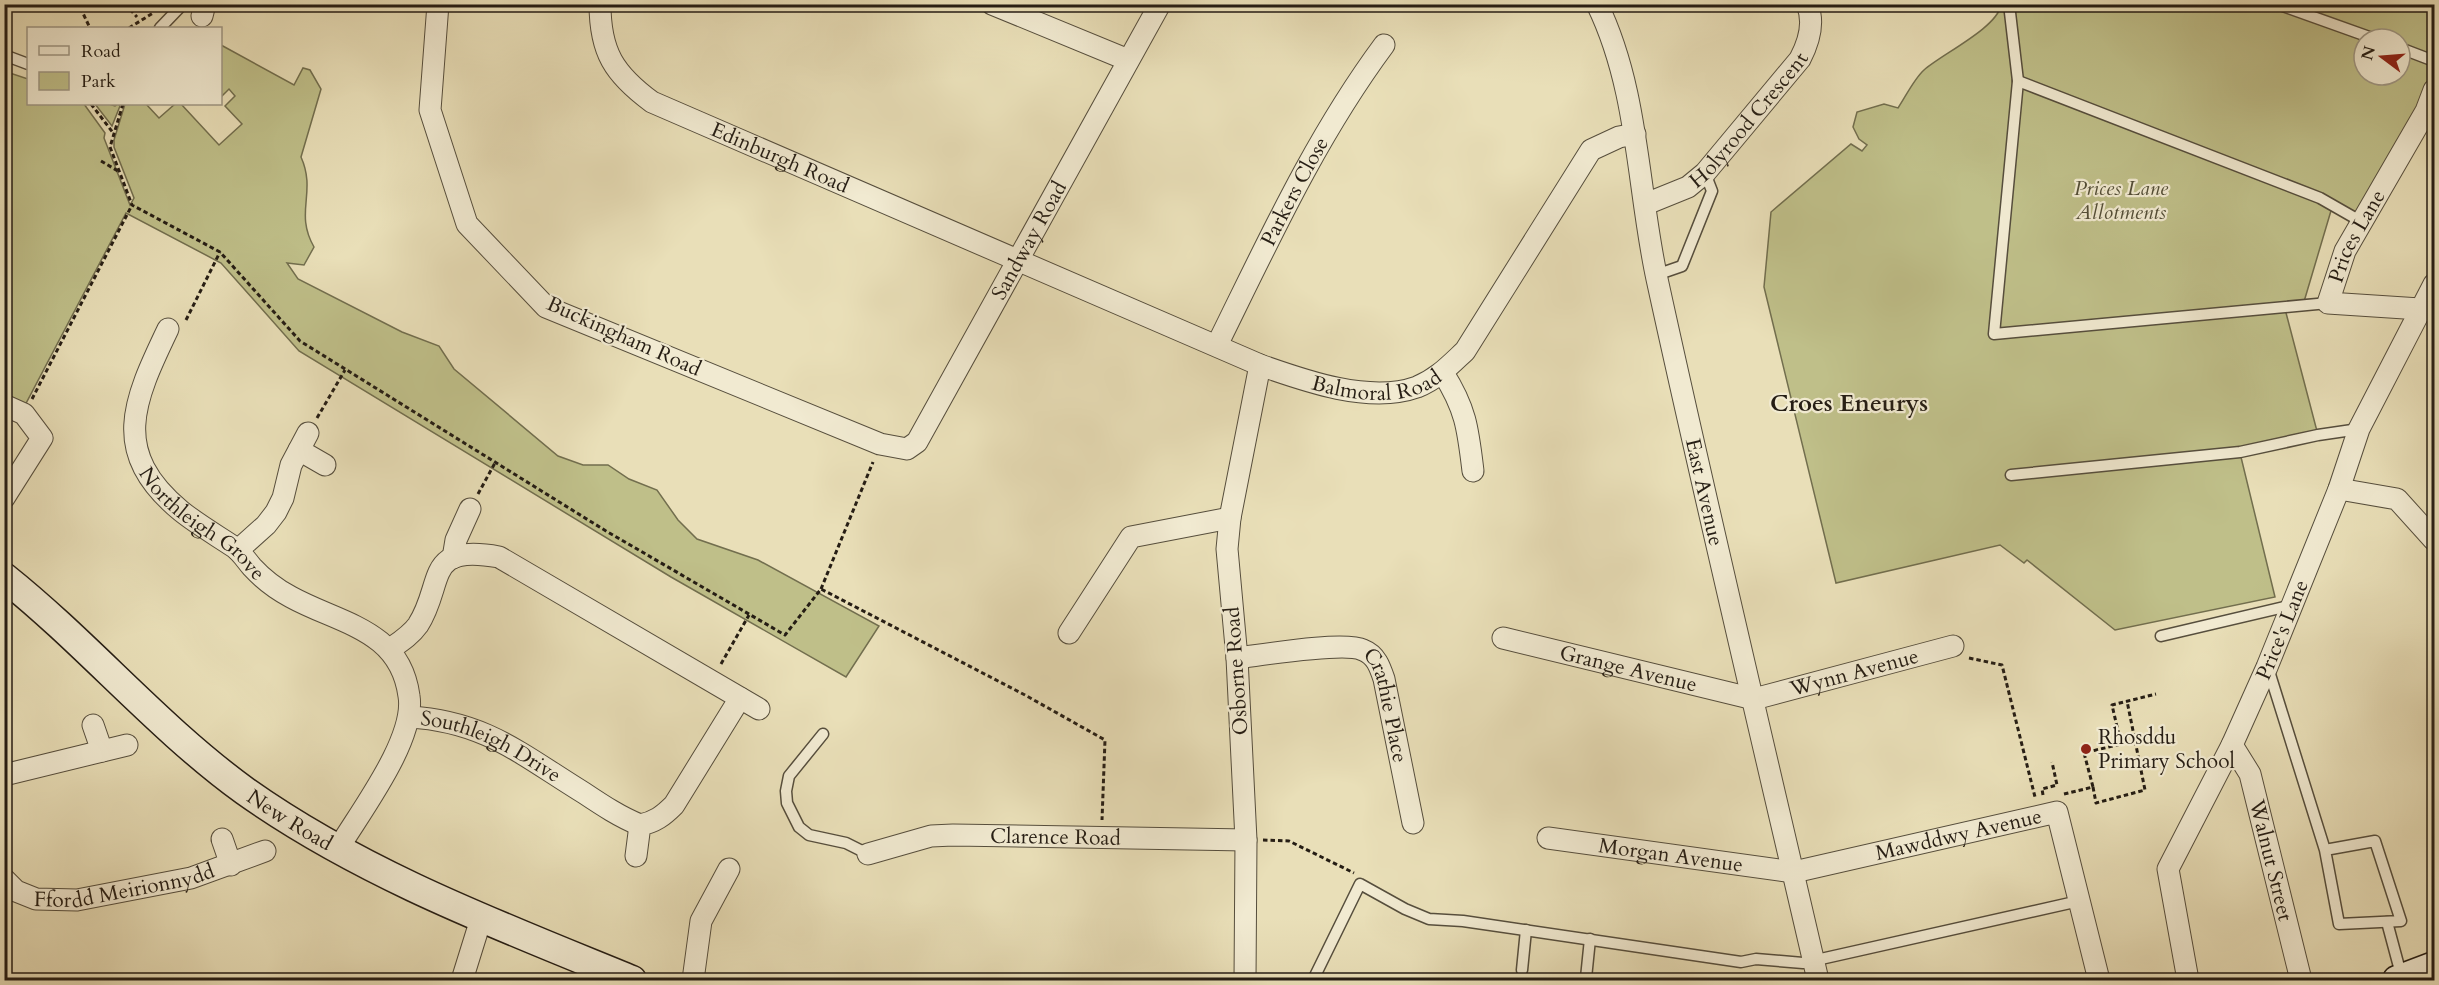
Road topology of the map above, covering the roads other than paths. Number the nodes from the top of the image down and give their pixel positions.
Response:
1 (183, 4) edge
2 (438, 4) edge
3 (600, 4) edge
4 (992, 4) edge
5 (1160, 4) edge
6 (1597, 4) edge
7 (2009, 4) edge
8 (2277, 4) edge
9 (1811, 6) edge
10 (161, 27) edge
11 (2352, 31) edge
12 (1384, 45) dead end
13 (2412, 53) edge
14 (4, 56) edge
15 (1128, 60) junction
16 (2434, 61) edge
17 (27, 64) edge
18 (2018, 81) junction
19 (2434, 90) edge
20 (1635, 134) junction
21 (1705, 174) junction
22 (1646, 204) junction
23 (2362, 222) junction
24 (1017, 260) junction
25 (1656, 276) junction
26 (2434, 284) edge
27 (2328, 303) junction
28 (2420, 309) junction
29 (168, 329) road end
30 (1217, 345) junction
31 (1260, 365) junction
32 (1443, 373) junction
33 (4, 405) edge
34 (2359, 429) junction
35 (880, 444) joint
36 (325, 465) dead end
37 (1473, 471) dead end
38 (2011, 475) dead end
39 (2339, 489) junction
40 (4, 498) edge
41 (470, 509) road end
42 (1230, 518) junction
43 (2434, 540) edge
44 (238, 550) junction
45 (453, 558) junction
46 (5, 579) edge
47 (2293, 605) junction
48 (1069, 633) dead end
49 (2161, 636) dead end
50 (1503, 638) dead end
51 (1953, 646) road end
52 (390, 649) junction
53 (1237, 658) junction
54 (2267, 667) junction
55 (740, 698) junction
56 (1754, 699) junction
57 (759, 710) dead end
58 (409, 717) junction
59 (93, 724) dead end
60 (823, 734) dead end
61 (127, 745) dead end
62 (2232, 745) junction
63 (102, 751) junction
64 (4, 775) edge
65 (1413, 823) dead end
66 (640, 825) junction
67 (222, 838) dead end
68 (1548, 838) dead end
69 (1246, 840) junction
70 (338, 849) junction
71 (2325, 850) junction
72 (264, 851) dead end
73 (868, 854) joint
74 (636, 856) dead end
75 (231, 865) junction
76 (729, 869) dead end
77 (1794, 872) junction
78 (8, 888) edge
79 (2079, 901) junction
80 (481, 919) junction
81 (2387, 922) junction
82 (1526, 930) junction
83 (1590, 939) junction
84 (2434, 966) edge
85 (1522, 970) dead end
86 (1816, 971) edge
87 (1586, 978) dead end
88 (2399, 980) edge
89 (462, 981) edge
90 (632, 981) edge
91 (693, 981) edge
92 (1245, 981) edge
93 (1313, 981) edge
94 (2099, 981) edge
95 (2188, 981) edge
96 (2301, 981) edge

1 - 10 lane
2 - 35 street, Buckingham Road
3 - 24 street, Edinburgh Road
4 - 15 street
5 - 15 street, Sandway Road
6 - 20 street, East Avenue
7 - 18 lane
8 - 11 lane
9 - 21 street, Holyrood Crescent
12 - 30 street, Parkers Close
13 - 16 lane
14 - 17 lane
15 - 24 street, Sandway Road
18 - 23 lane
18 - 27 lane
19 - 23 street, Prices Lane
20 - 22 street, East Avenue
20 - 32 street, Balmoral Road
21 - 22 street, Holyrood Crescent
21 - 25 lane
22 - 25 street, East Avenue
23 - 27 street, Prices Lane
24 - 30 street, Balmoral Road
24 - 35 street, Sandway Road
25 - 56 street, East Avenue
26 - 28 street, Price's Lane
27 - 28 street, Prices Lane
28 - 34 street, Price's Lane
29 - 44 street, Northleigh Grove
30 - 31 street, Balmoral Road
31 - 32 street, Balmoral Road
31 - 42 street, Osborne Road
32 - 37 street
33 - 40 street
34 - 38 lane
34 - 39 street, Price's Lane
36 - 44 street
39 - 43 street
39 - 47 street, Price's Lane
41 - 45 street
42 - 48 street
42 - 53 street, Osborne Road
44 - 52 street, Northleigh Grove
45 - 52 street
45 - 55 street
46 - 70 main road, New Road
47 - 49 lane
47 - 54 street, Price's Lane
50 - 56 street, Grange Avenue
51 - 56 street, Wynn Avenue
52 - 58 street, Southleigh Drive
53 - 65 street, Crathie Place
53 - 69 street, Osborne Road
54 - 62 street, Price's Lane
54 - 71 lane
55 - 57 street
55 - 66 street
56 - 77 street, East Avenue
58 - 66 street, Southleigh Drive
58 - 70 street
59 - 63 street
60 - 73 lane
61 - 63 street
62 - 95 street, Price's Lane
62 - 96 street, Walnut Street
63 - 64 street
66 - 74 street
67 - 75 street, Ffordd Meirionnydd
68 - 77 street, Morgan Avenue
69 - 73 street, Clarence Road
69 - 92 street, Osborne Road
70 - 80 main road, New Road
71 - 81 lane
71 - 81 lane
72 - 75 street, Ffordd Meirionnydd
75 - 78 street, Ffordd Meirionnydd
76 - 91 street
77 - 79 street, Mawddwy Avenue
77 - 86 street, East Avenue
79 - 86 lane
79 - 94 street, Mawddwy Avenue
80 - 89 street
80 - 90 main road, New Road
81 - 88 lane
82 - 83 lane
82 - 85 lane
82 - 93 lane
83 - 86 lane
83 - 87 lane
84 - 88 main road

